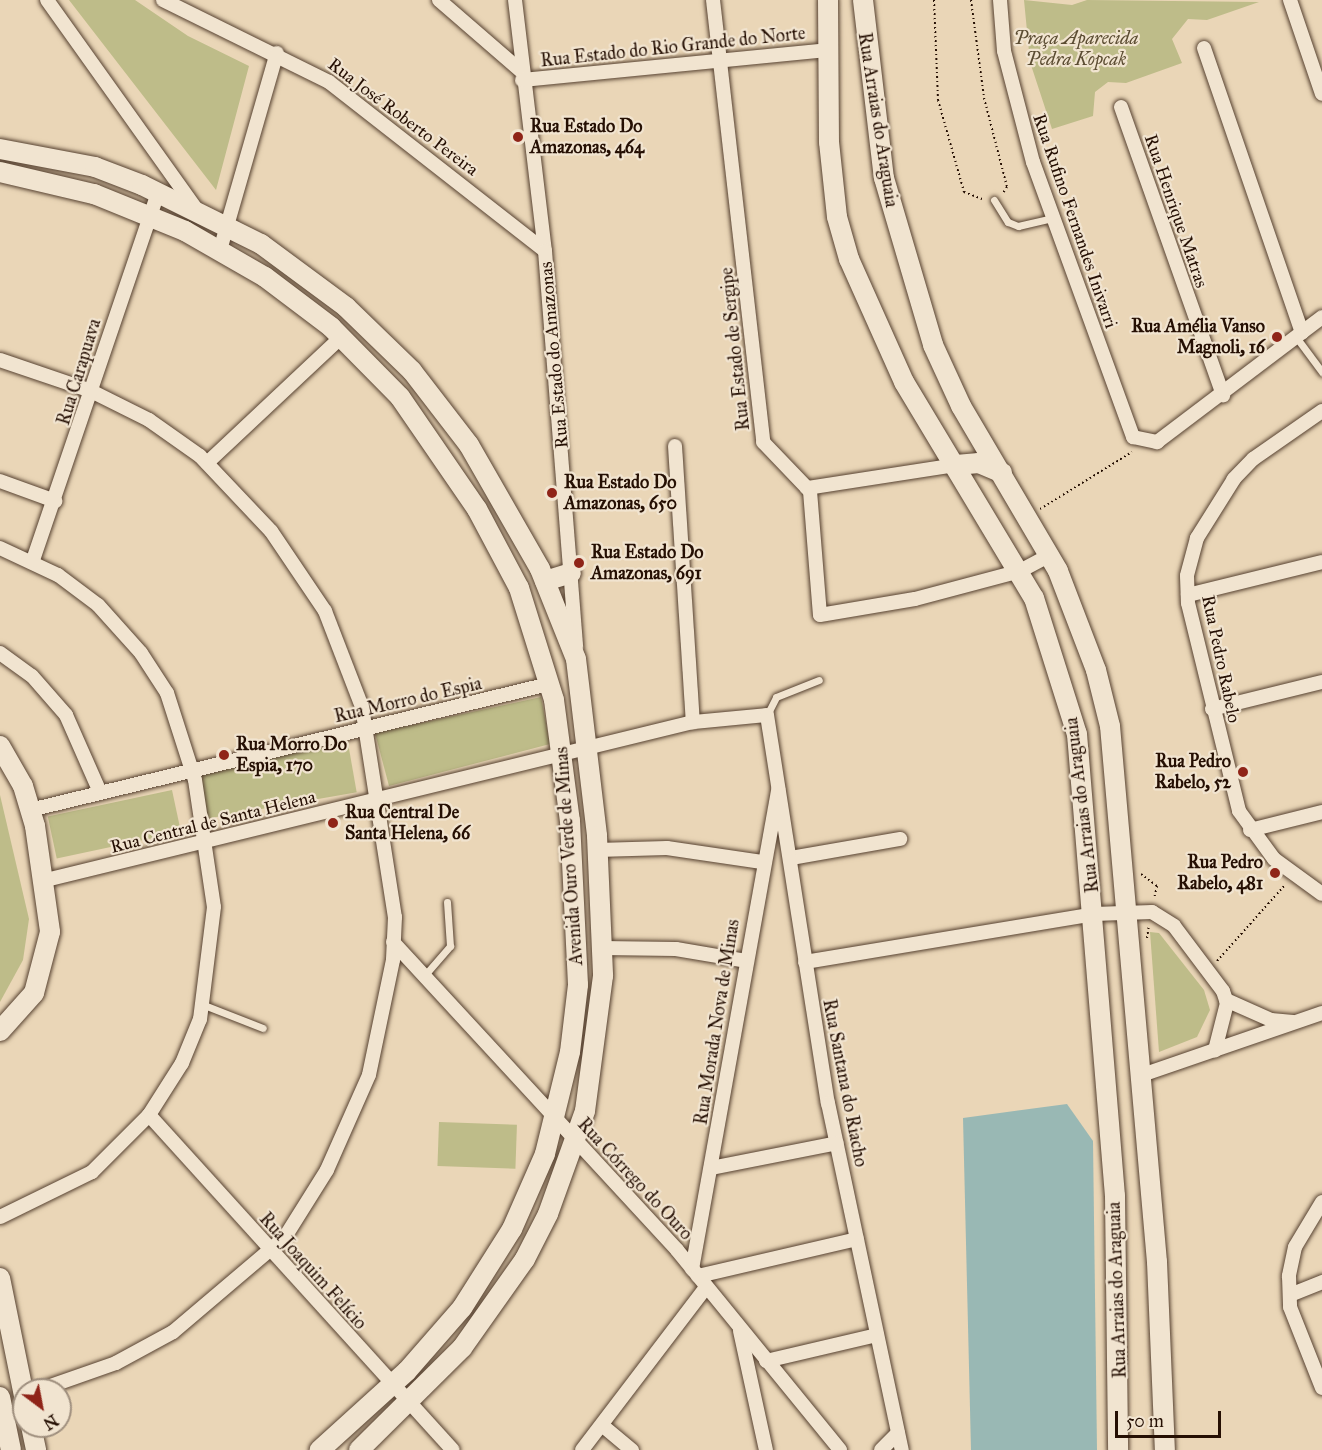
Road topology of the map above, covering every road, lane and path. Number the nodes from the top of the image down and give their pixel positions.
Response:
1 (47, 0) edge
2 (163, 0) edge
3 (439, 0) edge
4 (515, 0) edge
5 (713, 0) edge
6 (828, 0) edge
7 (863, 0) edge
8 (934, 0) edge
9 (971, 0) edge
10 (1000, 0) edge
11 (1290, 0) edge
12 (1204, 48) dead end
13 (828, 50) junction
14 (277, 53) junction
15 (721, 58) junction
16 (522, 76) junction
17 (1322, 94) edge
18 (1121, 107) dead end
19 (0, 149) edge
20 (0, 172) edge
21 (158, 192) junction
22 (994, 200) junction
23 (198, 212) junction
24 (150, 216) junction
25 (1053, 218) junction
26 (227, 227) junction
27 (220, 250) junction
28 (545, 251) junction
29 (1322, 317) edge
30 (1299, 335) junction
31 (341, 337) junction
32 (0, 360) edge
33 (1322, 372) edge
34 (91, 391) junction
35 (1223, 395) junction
36 (1322, 411) edge
37 (1144, 443) junction
38 (675, 446) dead end
39 (207, 463) junction
40 (956, 465) junction
41 (1002, 473) junction
42 (0, 481) edge
43 (807, 488) junction
44 (55, 501) junction
45 (1026, 516) junction
46 (0, 548) edge
47 (1050, 555) junction
48 (33, 560) junction
49 (1322, 562) edge
50 (1020, 571) junction
51 (571, 573) junction
52 (545, 581) junction
53 (1188, 594) junction
54 (0, 653) edge
55 (576, 658) junction
56 (819, 680) dead end
57 (1322, 682) edge
58 (549, 684) junction
59 (1212, 709) junction
60 (769, 718) junction
61 (693, 722) junction
62 (366, 728) junction
63 (0, 746) edge
64 (588, 747) junction
65 (564, 753) junction
66 (192, 770) junction
67 (780, 780) junction
68 (100, 792) junction
69 (378, 800) junction
70 (30, 810) junction
71 (1322, 812) edge
72 (1250, 830) junction
73 (900, 839) dead end
74 (207, 842) junction
75 (597, 850) junction
76 (791, 858) junction
77 (762, 862) junction
78 (1293, 876) junction
79 (46, 880) junction
80 (1322, 894) edge
81 (447, 902) dead end
82 (1128, 911) junction
83 (1094, 915) junction
84 (393, 942) junction
85 (602, 948) junction
86 (746, 961) junction
87 (805, 962) junction
88 (1209, 970) junction
89 (424, 976) junction
90 (1226, 1000) junction
91 (204, 1005) junction
92 (1322, 1013) edge
93 (1298, 1022) junction
94 (263, 1028) dead end
95 (0, 1031) edge
96 (1215, 1050) junction
97 (1142, 1075) junction
98 (149, 1115) junction
99 (555, 1119) junction
100 (575, 1141) junction
101 (837, 1143) junction
102 (711, 1168) junction
103 (1322, 1202) edge
104 (0, 1217) edge
105 (857, 1239) junction
106 (270, 1252) junction
107 (699, 1277) junction
108 (0, 1278) edge
109 (1322, 1282) edge
110 (1290, 1295) junction
111 (739, 1329) junction
112 (877, 1335) junction
113 (766, 1361) junction
114 (21, 1378) edge
115 (72, 1378) edge
116 (392, 1385) junction
117 (1322, 1388) edge
118 (0, 1400) edge
119 (409, 1403) junction
120 (603, 1426) junction
121 (898, 1433) junction
122 (11, 1450) edge
123 (320, 1450) edge
124 (358, 1450) edge
125 (453, 1450) edge
126 (582, 1450) edge
127 (632, 1450) edge
128 (766, 1450) edge
129 (840, 1450) edge
130 (881, 1450) edge
131 (902, 1450) edge
132 (1118, 1450) edge
133 (1165, 1450) edge

1 - 23 street
2 - 14 street, Rua José Roberto Pereira
3 - 16 street
4 - 16 street, Rua Estado do Amazonas
5 - 15 street, Rua Estado de Sergipe
6 - 13 main road, Rua Arraias do Araguaia
7 - 41 main road, Rua Arraias do Araguaia
8 - 22 path
9 - 22 path
10 - 25 street, Rua Rufino Fernandes Inivarri
11 - 17 street
12 - 30 street
13 - 15 street, Rua Estado do Rio Grande do Norte
13 - 40 main road, Rua Arraias do Araguaia
14 - 26 street
14 - 28 street, Rua José Roberto Pereira
15 - 16 street, Rua Estado do Rio Grande do Norte
15 - 43 street, Rua Estado de Sergipe
16 - 28 street, Rua Estado do Amazonas
18 - 35 street, Rua Henrique Matras
19 - 21 main road
20 - 24 main road, Avenida Ouro Verde de Minas
21 - 23 main road
21 - 24 street, Rua Carapuava
22 - 25 lane
23 - 26 main road
24 - 27 main road, Avenida Ouro Verde de Minas
24 - 34 street, Rua Carapuava
25 - 37 street, Rua Rufino Fernandes Inivarri
26 - 27 street
26 - 52 main road
27 - 31 main road, Avenida Ouro Verde de Minas
28 - 51 street, Rua Estado do Amazonas
29 - 30 street
30 - 33 lane
30 - 35 street
31 - 39 street
31 - 58 main road, Avenida Ouro Verde de Minas
32 - 34 street
34 - 39 street
34 - 44 street, Rua Carapuava
35 - 37 street
36 - 53 street, Rua Pedro Rabelo
37 - 45 path
38 - 61 street
39 - 62 street
40 - 41 main road
40 - 43 street
40 - 50 main road, Rua Arraias do Araguaia
41 - 45 main road, Rua Arraias do Araguaia
42 - 44 street
43 - 50 street
44 - 48 street, Rua Carapuava
45 - 47 main road, Rua Arraias do Araguaia
46 - 48 street
47 - 50 street
47 - 82 main road, Rua Arraias do Araguaia
48 - 66 street
49 - 53 street
50 - 83 main road, Rua Arraias do Araguaia
51 - 52 main road
51 - 55 street, Rua Estado do Amazonas
52 - 55 main road
53 - 59 street, Rua Pedro Rabelo
54 - 68 street
55 - 58 main road
55 - 64 main road, Rua Estado do Amazonas
56 - 60 lane
57 - 59 street
58 - 62 street, Rua Morro do Espia
58 - 65 main road, Avenida Ouro Verde de Minas
59 - 72 street, Rua Pedro Rabelo
60 - 61 street, Rua Central de Santa Helena
60 - 67 street, Rua Santana do Riacho
61 - 64 street, Rua Central de Santa Helena
62 - 66 street, Rua Morro do Espia
62 - 69 street
63 - 70 main road
64 - 65 street, Rua Central de Santa Helena
64 - 75 main road, Avenida Ouro Verde de Minas
65 - 69 street, Rua Central de Santa Helena
65 - 99 main road, Avenida Ouro Verde de Minas
66 - 68 street, Rua Morro do Espia
66 - 74 street
67 - 76 street, Rua Santana do Riacho
67 - 77 street, Rua Morada Nova de Minas
68 - 70 street, Rua Morro do Espia
69 - 74 street, Rua Central de Santa Helena
69 - 84 street
70 - 79 main road
71 - 72 street
72 - 78 street, Rua Pedro Rabelo
73 - 76 street
74 - 79 street, Rua Central de Santa Helena
74 - 91 street
75 - 77 street
75 - 85 main road, Avenida Ouro Verde de Minas
76 - 87 street, Rua Santana do Riacho
77 - 86 street, Rua Morada Nova de Minas
78 - 80 street, Rua Pedro Rabelo
78 - 88 path
79 - 95 main road
81 - 89 lane
82 - 83 street
82 - 88 street
82 - 97 main road, Rua Arraias do Araguaia
83 - 87 street
83 - 132 main road, Rua Arraias do Araguaia
84 - 89 street, Rua Córrego do Ouro
84 - 106 street
85 - 86 street
85 - 100 main road, Avenida Ouro Verde de Minas
86 - 102 street, Rua Morada Nova de Minas
87 - 101 street, Rua Santana do Riacho
88 - 90 street
89 - 99 street, Rua Córrego do Ouro
90 - 93 street
90 - 96 street
91 - 94 lane
91 - 98 street
92 - 93 street
93 - 96 street
96 - 97 street
97 - 133 main road, Rua Arraias do Araguaia
98 - 104 street
98 - 106 street, Rua Joaquim Felício
99 - 100 street, Rua Córrego do Ouro
99 - 116 main road, Avenida Ouro Verde de Minas
100 - 107 street, Rua Córrego do Ouro
100 - 119 main road, Avenida Ouro Verde de Minas
101 - 102 street
101 - 105 street, Rua Santana do Riacho
102 - 107 street, Rua Morada Nova de Minas
103 - 110 street
105 - 107 street
105 - 112 street, Rua Santana do Riacho
106 - 115 street
106 - 116 street, Rua Joaquim Felício
107 - 111 street, Rua Córrego do Ouro
107 - 120 street, Rua Morada Nova de Minas
108 - 114 main road
109 - 110 street
110 - 117 street
111 - 113 street, Rua Córrego do Ouro
111 - 128 street
112 - 113 street
112 - 121 street, Rua Santana do Riacho
113 - 129 street, Rua Córrego do Ouro
116 - 119 street, Rua Joaquim Felício
116 - 123 main road, Avenida Ouro Verde de Minas
118 - 122 main road
119 - 124 main road, Avenida Ouro Verde de Minas
119 - 125 street, Rua Joaquim Felício
120 - 126 street, Rua Morada Nova de Minas
120 - 127 street
121 - 130 street
121 - 131 street, Rua Santana do Riacho

